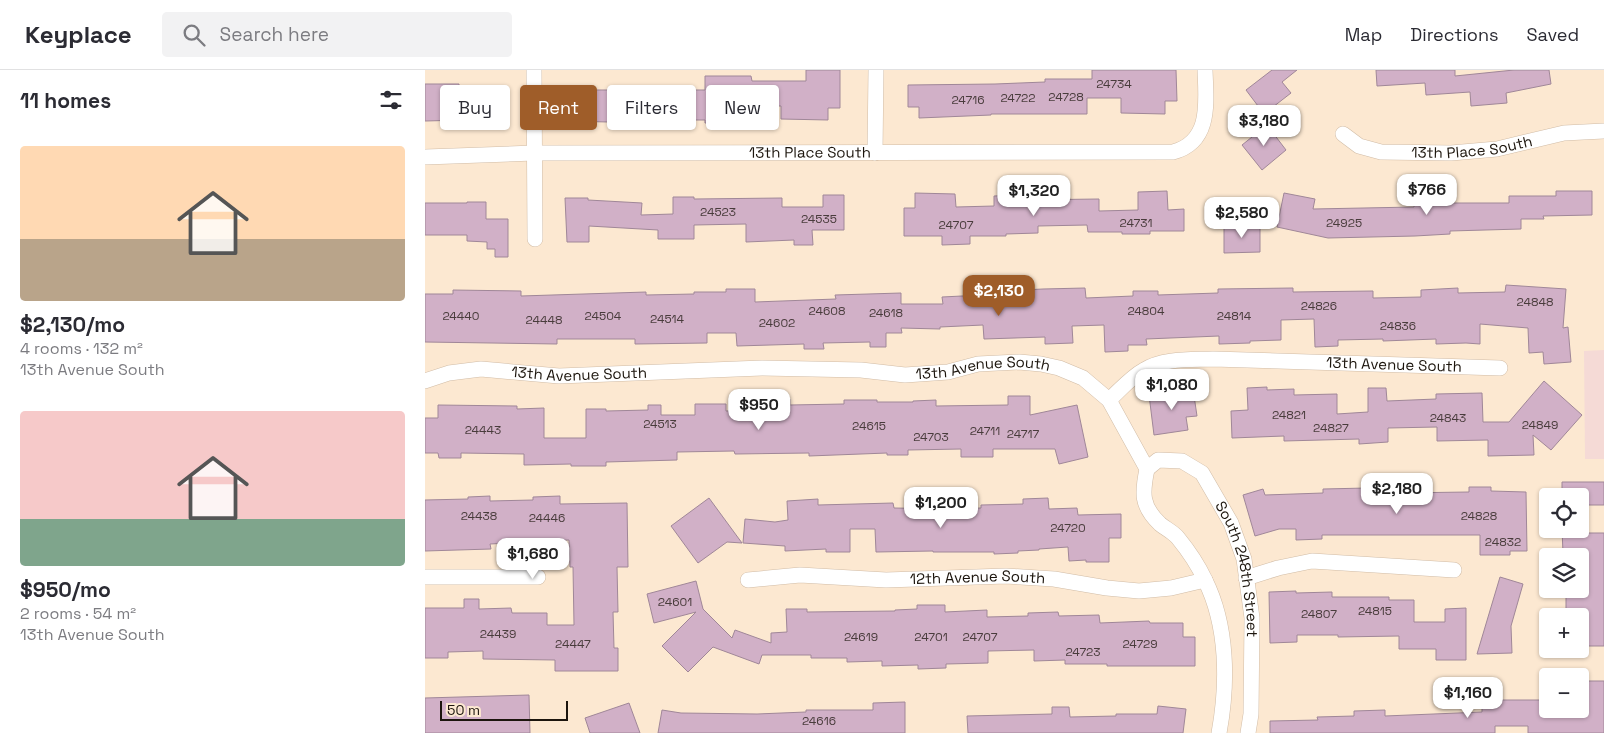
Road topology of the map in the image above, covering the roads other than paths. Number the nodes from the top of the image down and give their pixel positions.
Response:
1 (533, 70) edge
2 (876, 70) edge
3 (1205, 70) edge
4 (1604, 131) edge
5 (1343, 134) dead end
6 (533, 153) junction
7 (875, 154) junction
8 (425, 157) edge
9 (535, 239) dead end
10 (1500, 368) dead end
11 (425, 381) edge
12 (1109, 400) junction
13 (1147, 469) junction
14 (1454, 570) dead end
15 (425, 577) edge
16 (538, 577) dead end
17 (1246, 578) junction
18 (748, 580) dead end
19 (1205, 580) junction
20 (1219, 733) edge
21 (1248, 733) edge

1 - 6 street
2 - 7 street
3 - 7 street, 13th Place South
4 - 5 street, 13th Place South
6 - 7 street, 13th Place South
6 - 8 street, 13th Place South
6 - 9 street
10 - 12 street, 13th Avenue South
11 - 12 street, 13th Avenue South
12 - 13 street
13 - 17 street, South 248th Street
13 - 19 street, South 248th Street
14 - 17 street
15 - 16 street
17 - 21 street, South 248th Street
18 - 19 street, 12th Avenue South
19 - 20 street, South 248th Street

